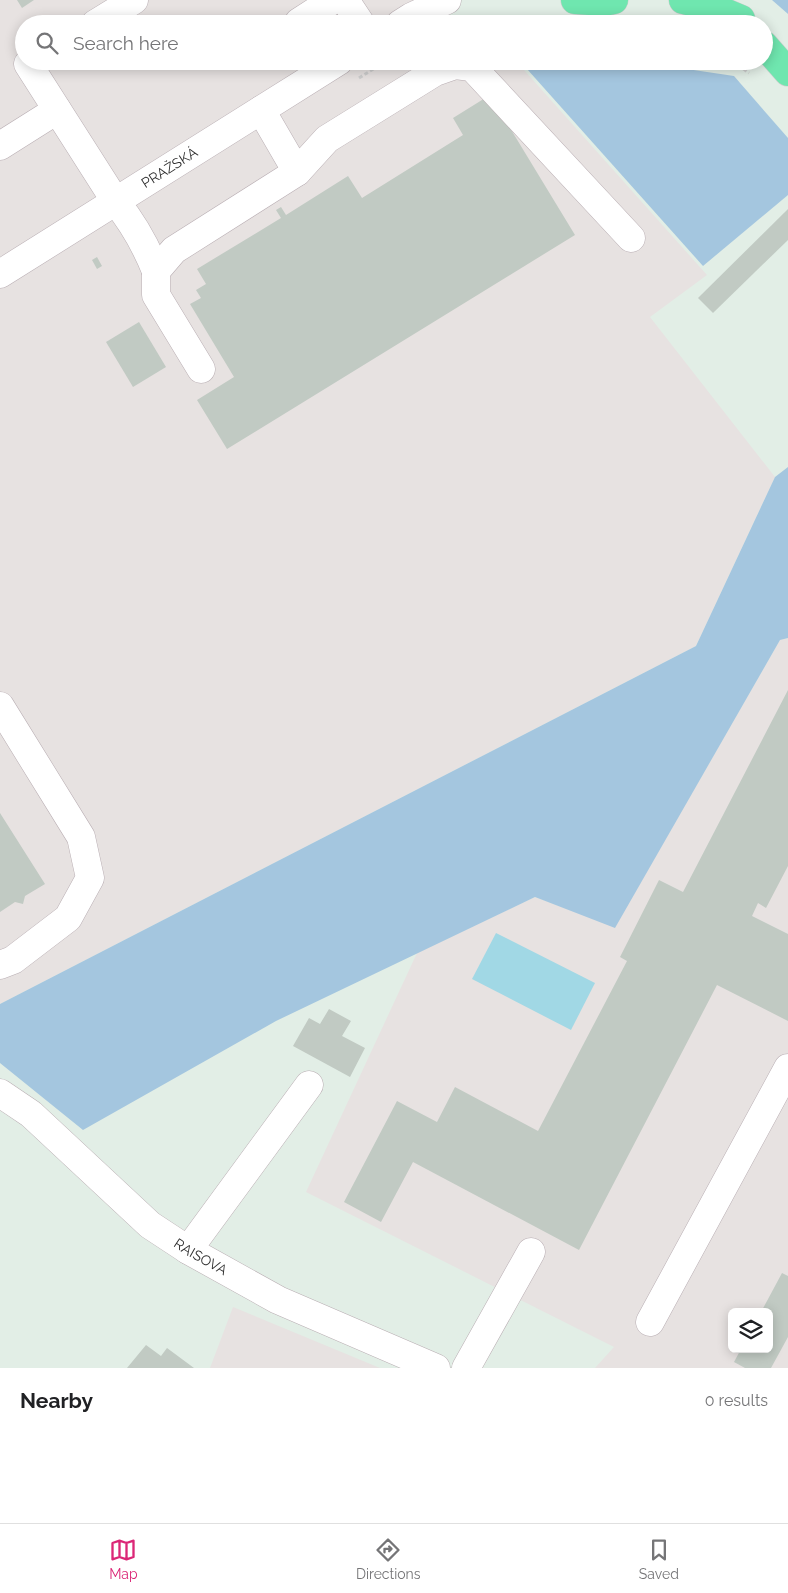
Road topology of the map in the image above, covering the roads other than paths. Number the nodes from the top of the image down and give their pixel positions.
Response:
1 (134, 0) edge
2 (333, 0) edge
3 (345, 0) edge
4 (447, 0) edge
5 (575, 0) edge
6 (614, 0) edge
7 (683, 0) edge
8 (413, 13) edge
9 (740, 14) edge
10 (109, 15) edge
11 (310, 15) edge
12 (354, 15) edge
13 (773, 55) edge
14 (32, 70) edge
15 (325, 70) edge
16 (441, 70) edge
17 (475, 70) edge
18 (788, 72) edge
19 (57, 110) junction
20 (261, 110) junction
21 (0, 146) edge
22 (297, 172) junction
23 (116, 202) junction
24 (631, 238) dead end
25 (156, 271) junction
26 (0, 274) edge
27 (201, 369) dead end
28 (0, 706) edge
29 (0, 965) edge
30 (788, 1068) edge
31 (309, 1086) dead end
32 (0, 1093) edge
33 (188, 1250) junction
34 (531, 1252) dead end
35 (650, 1322) dead end
36 (436, 1368) edge
37 (466, 1368) edge

1 - 10 street
2 - 11 street
3 - 12 street
4 - 8 street
5 - 6 main road
7 - 9 main road
13 - 18 main road
14 - 19 street
15 - 20 street, PRAŽSKÁ
16 - 22 street
17 - 24 street
19 - 21 street
19 - 23 street
20 - 22 street
20 - 23 street, PRAŽSKÁ
22 - 25 street
23 - 25 street
23 - 26 street, PRAŽSKÁ
25 - 27 street
28 - 29 street
30 - 35 street
31 - 33 street
32 - 33 street, RAISOVA
33 - 36 street, RAISOVA
34 - 37 street

